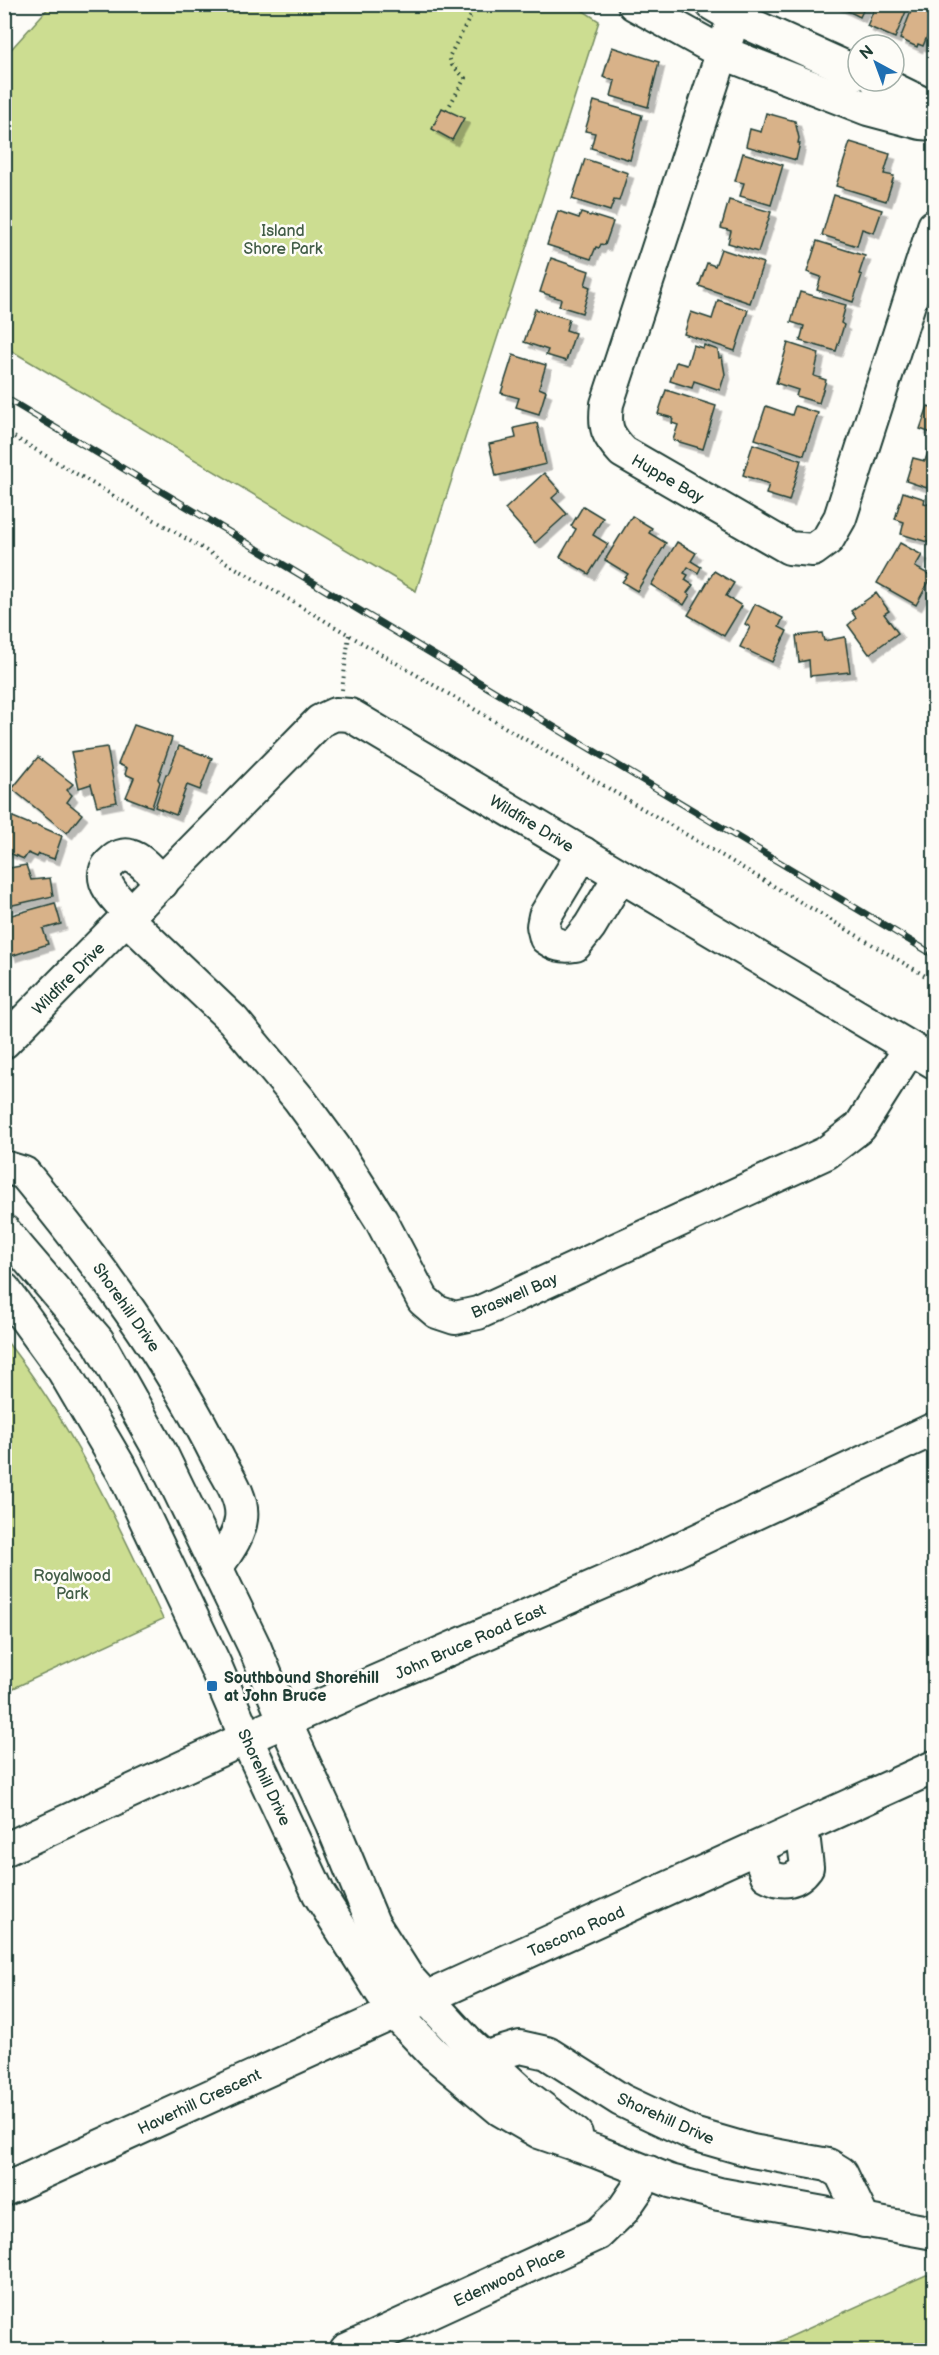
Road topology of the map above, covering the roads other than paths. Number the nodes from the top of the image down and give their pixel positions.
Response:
1 (634, 4) edge
2 (723, 11) edge
3 (721, 52) junction
4 (846, 67) edge
5 (901, 93) edge
6 (934, 110) edge
7 (934, 124) edge
8 (934, 226) edge
9 (583, 854) junction
10 (620, 876) junction
11 (162, 883) junction
12 (129, 917) junction
13 (4, 1042) edge
14 (922, 1055) edge
15 (4, 1167) edge
16 (4, 1231) edge
17 (4, 1289) edge
18 (934, 1429) edge
19 (216, 1568) junction
20 (285, 1722) junction
21 (246, 1738) junction
22 (934, 1767) edge
23 (799, 1830) junction
24 (757, 1849) junction
25 (4, 1850) edge
26 (425, 1999) junction
27 (394, 2012) junction
28 (483, 2058) junction
29 (597, 2152) junction
30 (649, 2172) junction
31 (4, 2190) edge
32 (864, 2221) junction
33 (934, 2233) edge
34 (346, 2350) edge

1 - 3 street
2 - 3 street, Huppe Bay
2 - 4 street
3 - 7 street
3 - 8 street, Huppe Bay
5 - 6 street
9 - 10 street, Wildfire Drive
9 - 10 street
9 - 11 street, Wildfire Drive
10 - 14 street, Wildfire Drive
11 - 12 street, Wildfire Drive
11 - 12 street
12 - 13 street, Wildfire Drive
12 - 14 street, Braswell Bay
15 - 19 street, Shorehill Drive
16 - 19 street, Shorehill Drive
17 - 21 street, Shorehill Drive
18 - 20 street, John Bruce Road East
19 - 20 street, Shorehill Drive
20 - 21 street, John Bruce Road East
20 - 26 street, Shorehill Drive
21 - 25 street, John Bruce Road East
21 - 27 street, Shorehill Drive
22 - 23 street, Tascona Road
23 - 24 street, Tascona Road
23 - 24 street
24 - 26 street, Tascona Road
26 - 27 street, Tascona Road
26 - 28 street, Shorehill Drive
27 - 29 street, Shorehill Drive
27 - 31 street, Haverhill Crescent
28 - 29 street, Shorehill Drive
28 - 32 street, Shorehill Drive
29 - 30 street, Shorehill Drive
30 - 32 street, Shorehill Drive
30 - 34 street, Edenwood Place
32 - 33 street, Shorehill Drive

